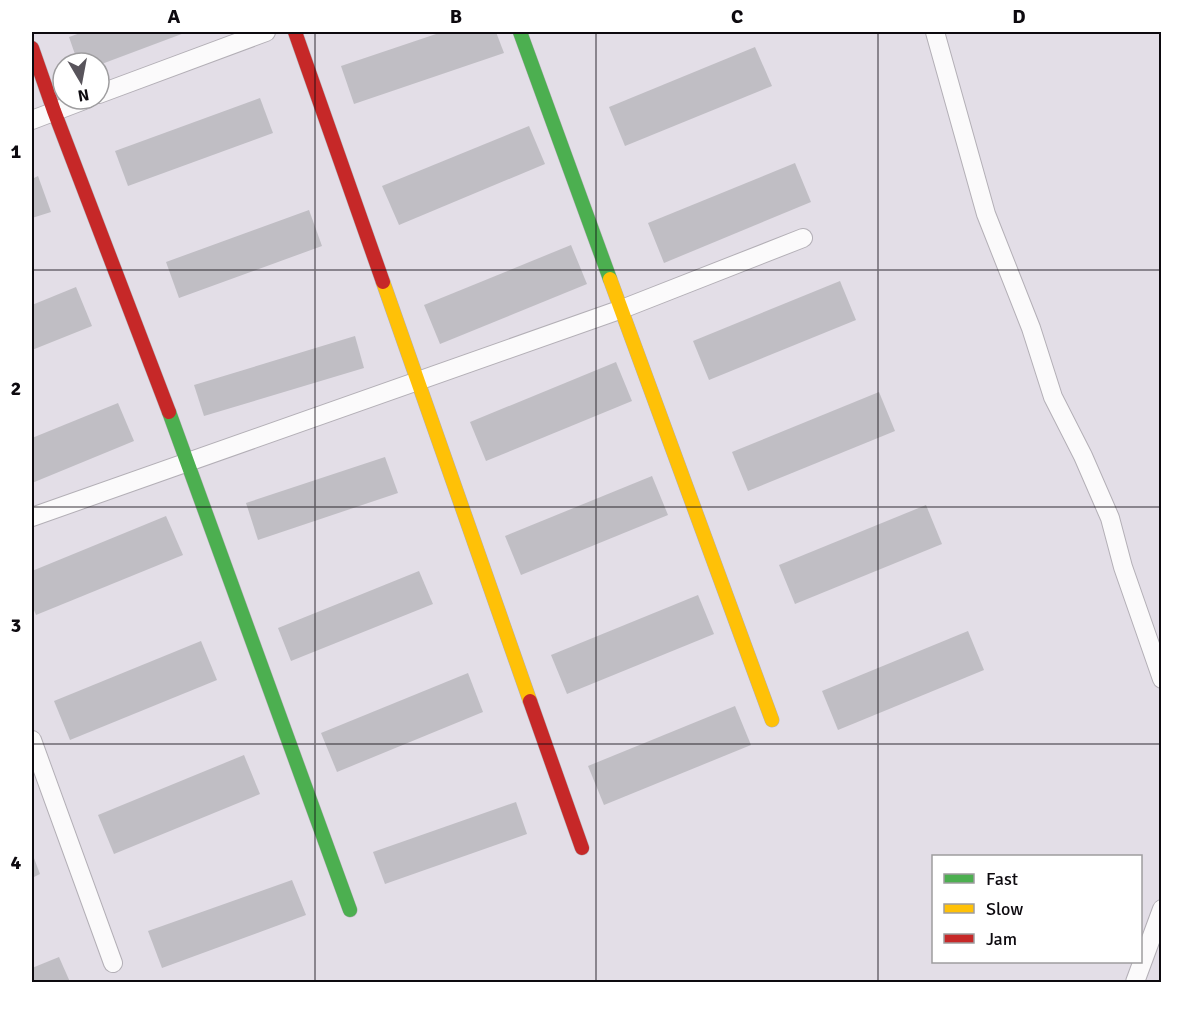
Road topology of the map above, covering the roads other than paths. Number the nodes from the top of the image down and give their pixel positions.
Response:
1 (266, 32) edge
2 (295, 32) edge
3 (520, 32) edge
4 (935, 32) edge
5 (32, 48) edge
6 (111, 90) edge
7 (51, 102) edge
8 (54, 111) joint
9 (32, 120) edge
10 (803, 238) dead end
11 (622, 309) junction
12 (417, 381) junction
13 (188, 462) junction
14 (32, 517) edge
15 (1161, 679) edge
16 (772, 720) dead end
17 (32, 740) edge
18 (582, 848) dead end
19 (1161, 909) edge
20 (350, 910) dead end
21 (113, 963) dead end
22 (1136, 982) edge

1 - 6 street
2 - 12 street
3 - 11 street
4 - 15 street
5 - 7 street
8 - 9 street
8 - 13 street
10 - 11 street
11 - 12 street
11 - 16 street
12 - 13 street
12 - 18 street
13 - 14 street
13 - 20 street
17 - 21 street
19 - 22 street

